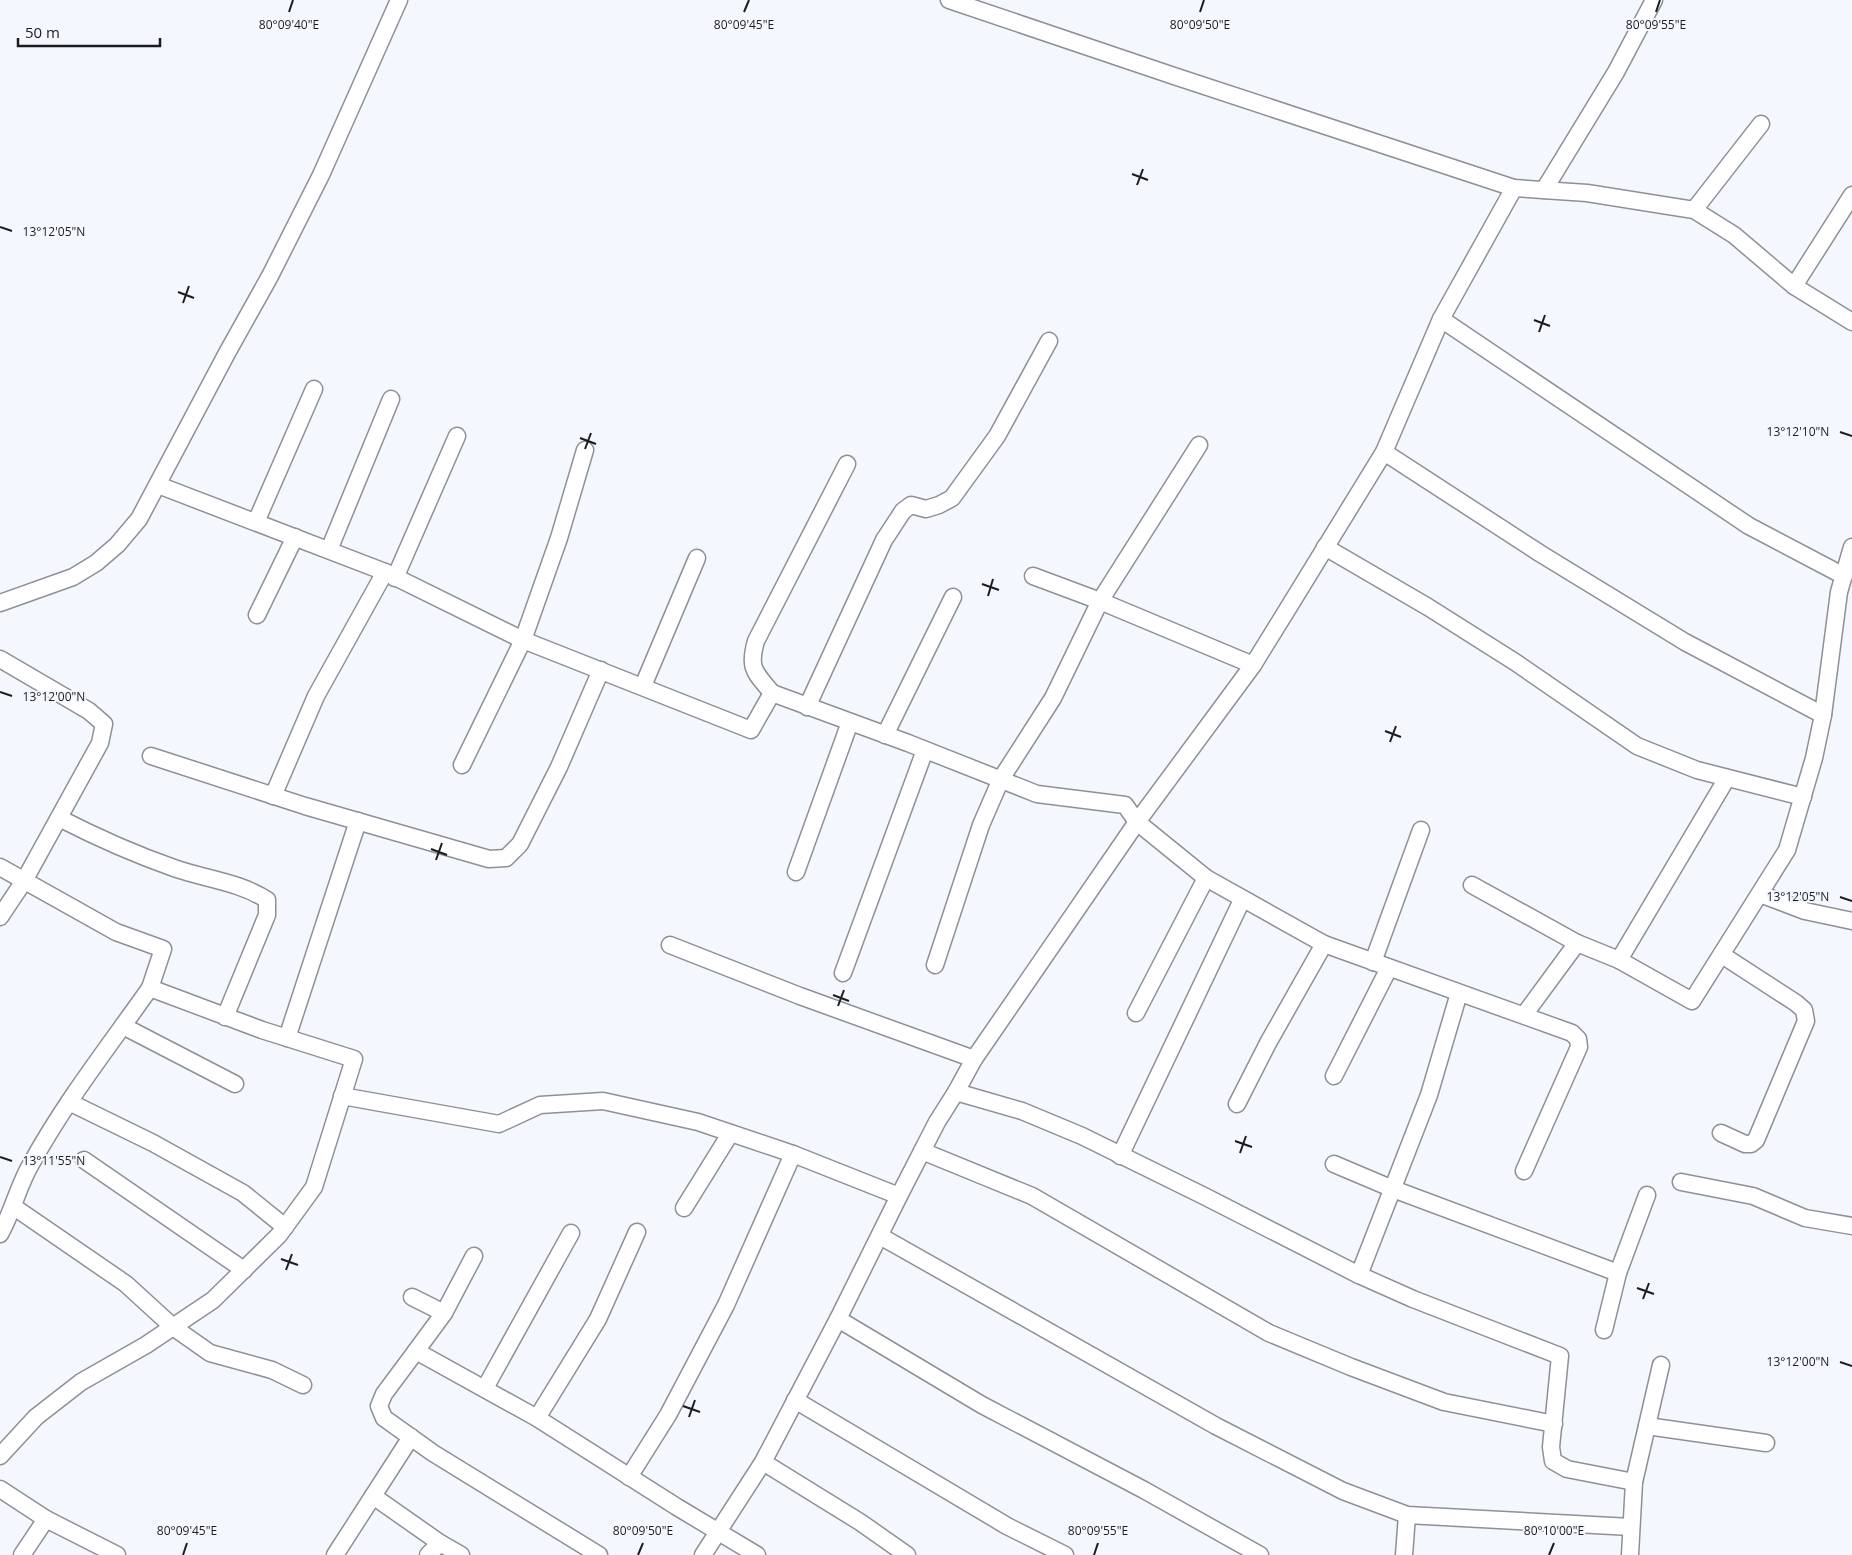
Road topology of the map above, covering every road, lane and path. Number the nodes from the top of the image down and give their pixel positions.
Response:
1 (399, 0) edge
2 (949, 0) edge
3 (1654, 0) edge
4 (1761, 124) dead end
5 (1514, 188) junction
6 (1544, 190) junction
7 (1852, 195) edge
8 (1694, 210) junction
9 (1794, 286) junction
10 (1442, 319) junction
11 (1852, 322) edge
12 (1049, 341) dead end
13 (314, 389) dead end
14 (391, 399) dead end
15 (457, 436) dead end
16 (1199, 445) dead end
17 (585, 450) dead end
18 (1384, 452) junction
19 (847, 464) dead end
20 (158, 485) junction
21 (256, 522) junction
22 (295, 538) junction
23 (1325, 547) junction
24 (329, 550) junction
25 (697, 558) dead end
26 (1849, 562) edge
27 (390, 575) junction
28 (1033, 576) dead end
29 (953, 597) dead end
30 (1100, 601) junction
31 (0, 603) edge
32 (257, 615) dead end
33 (523, 640) junction
34 (0, 659) edge
35 (1253, 665) junction
36 (601, 670) junction
37 (643, 686) junction
38 (772, 694) junction
39 (808, 707) junction
40 (1823, 715) junction
41 (850, 722) junction
42 (885, 735) junction
43 (925, 750) junction
44 (151, 756) dead end
45 (462, 766) dead end
46 (1727, 778) junction
47 (1001, 779) junction
48 (272, 796) junction
49 (1803, 797) junction
50 (59, 818) junction
51 (358, 821) junction
52 (1137, 822) junction
53 (1422, 830) dead end
54 (0, 867) edge
55 (796, 872) dead end
56 (1206, 878) junction
57 (24, 880) junction
58 (1472, 886) dead end
59 (1760, 894) junction
60 (1242, 900) junction
61 (0, 917) edge
62 (1852, 921) edge
63 (1324, 944) junction
64 (1577, 944) junction
65 (670, 945) dead end
66 (1722, 955) junction
67 (1619, 960) junction
68 (1373, 962) junction
69 (935, 965) dead end
70 (1390, 968) junction
71 (843, 973) dead end
72 (150, 988) junction
73 (1459, 993) junction
74 (1136, 1013) dead end
75 (1524, 1015) junction
76 (225, 1016) junction
77 (123, 1026) junction
78 (287, 1038) junction
79 (974, 1058) junction
80 (1334, 1076) dead end
81 (235, 1084) dead end
82 (956, 1092) junction
83 (342, 1096) junction
84 (69, 1102) junction
85 (1237, 1104) dead end
86 (730, 1134) junction
87 (1721, 1134) dead end
88 (922, 1151) junction
89 (793, 1154) junction
90 (1120, 1156) junction
91 (84, 1160) dead end
92 (1334, 1164) dead end
93 (1524, 1171) dead end
94 (1681, 1182) dead end
95 (1393, 1190) junction
96 (1647, 1195) dead end
97 (899, 1196) junction
98 (14, 1207) junction
99 (684, 1208) dead end
100 (1852, 1226) edge
101 (285, 1227) junction
102 (637, 1232) dead end
103 (571, 1233) dead end
104 (0, 1234) edge
105 (880, 1236) junction
106 (474, 1256) dead end
107 (244, 1270) junction
108 (1618, 1273) junction
109 (1359, 1275) junction
110 (412, 1297) dead end
111 (444, 1313) junction
112 (838, 1319) junction
113 (173, 1327) junction
114 (1604, 1330) dead end
115 (416, 1351) junction
116 (1661, 1365) dead end
117 (304, 1385) dead end
118 (485, 1388) junction
119 (795, 1400) junction
120 (537, 1418) junction
121 (1554, 1424) junction
122 (1647, 1426) junction
123 (411, 1437) junction
124 (1766, 1443) dead end
125 (0, 1456) edge
126 (763, 1462) junction
127 (630, 1477) junction
128 (1634, 1482) junction
129 (0, 1489) edge
130 (373, 1496) junction
131 (1407, 1515) junction
132 (46, 1519) junction
133 (1631, 1527) junction
134 (718, 1532) junction
135 (440, 1543) junction
136 (22, 1555) edge
137 (117, 1555) edge
138 (335, 1555) edge
139 (428, 1555) edge
140 (460, 1555) edge
141 (599, 1555) edge
142 (703, 1555) edge
143 (757, 1555) edge
144 (907, 1555) edge
145 (1065, 1555) edge
146 (1260, 1555) edge
147 (1404, 1555) edge
148 (1630, 1555) edge

1 - 20 street
2 - 5 street
3 - 6 street
4 - 8 street
5 - 6 street
5 - 10 street
6 - 8 street
7 - 9 street
8 - 9 street
9 - 11 street
10 - 18 street
10 - 26 street
12 - 39 street
13 - 21 street
14 - 24 street
15 - 27 street
16 - 30 street
17 - 33 street
18 - 23 street
18 - 40 street
19 - 38 street
20 - 21 street
20 - 31 street
21 - 22 street
22 - 24 street
22 - 32 street
23 - 35 street
23 - 46 street
24 - 27 street
25 - 37 street
26 - 40 street
27 - 33 street
27 - 48 street
28 - 30 street
29 - 42 street
30 - 35 street
30 - 47 street
33 - 36 street
33 - 45 street
34 - 50 street
35 - 52 street
36 - 37 street
36 - 51 street
37 - 38 street
38 - 39 street
39 - 41 street
40 - 49 street
41 - 42 street
41 - 55 street
42 - 43 street
43 - 47 street
43 - 71 street
44 - 48 street
46 - 49 street
46 - 67 street
47 - 52 street
47 - 69 street
48 - 51 street
49 - 59 street
50 - 57 street
50 - 76 street
51 - 78 street
52 - 56 street
52 - 79 street
53 - 68 street
54 - 57 street
56 - 60 street
56 - 74 street
57 - 61 street
57 - 72 street
58 - 64 street
59 - 62 street
59 - 66 street
60 - 63 street
60 - 90 street
63 - 68 street
63 - 85 street
64 - 67 street
64 - 75 street
65 - 79 street
66 - 67 street
66 - 87 street
68 - 70 street
70 - 73 street
70 - 80 street
72 - 76 street
72 - 77 street
73 - 75 street
73 - 95 street
75 - 93 street
76 - 78 street
77 - 81 street
77 - 84 street
78 - 83 street
79 - 82 street
82 - 88 street
82 - 90 street
83 - 86 street
83 - 101 street
84 - 98 street
84 - 101 street
86 - 89 street
86 - 99 street
88 - 97 street
88 - 121 street
89 - 97 street
89 - 127 street
90 - 109 street
91 - 107 street
92 - 95 street
94 - 100 street
95 - 108 street
95 - 109 street
96 - 108 street
97 - 105 street
98 - 104 street
98 - 113 street
101 - 107 street
102 - 120 street
103 - 118 street
105 - 112 street
105 - 131 street
106 - 111 street
107 - 113 street
108 - 114 street
109 - 121 street
110 - 111 street
111 - 115 street
112 - 119 street
112 - 146 street
113 - 117 street
113 - 125 street
115 - 118 street
115 - 123 street
116 - 122 street
118 - 120 street
119 - 126 street
119 - 145 street
120 - 127 street
121 - 128 street
122 - 124 street
122 - 128 street
123 - 130 street
123 - 141 street
126 - 134 street
126 - 144 street
127 - 134 street
128 - 133 street
129 - 132 street
130 - 135 street
130 - 138 street
131 - 133 street
131 - 147 street
132 - 136 street
132 - 137 street
133 - 148 street
134 - 142 street
134 - 143 street
135 - 139 street
135 - 140 street

